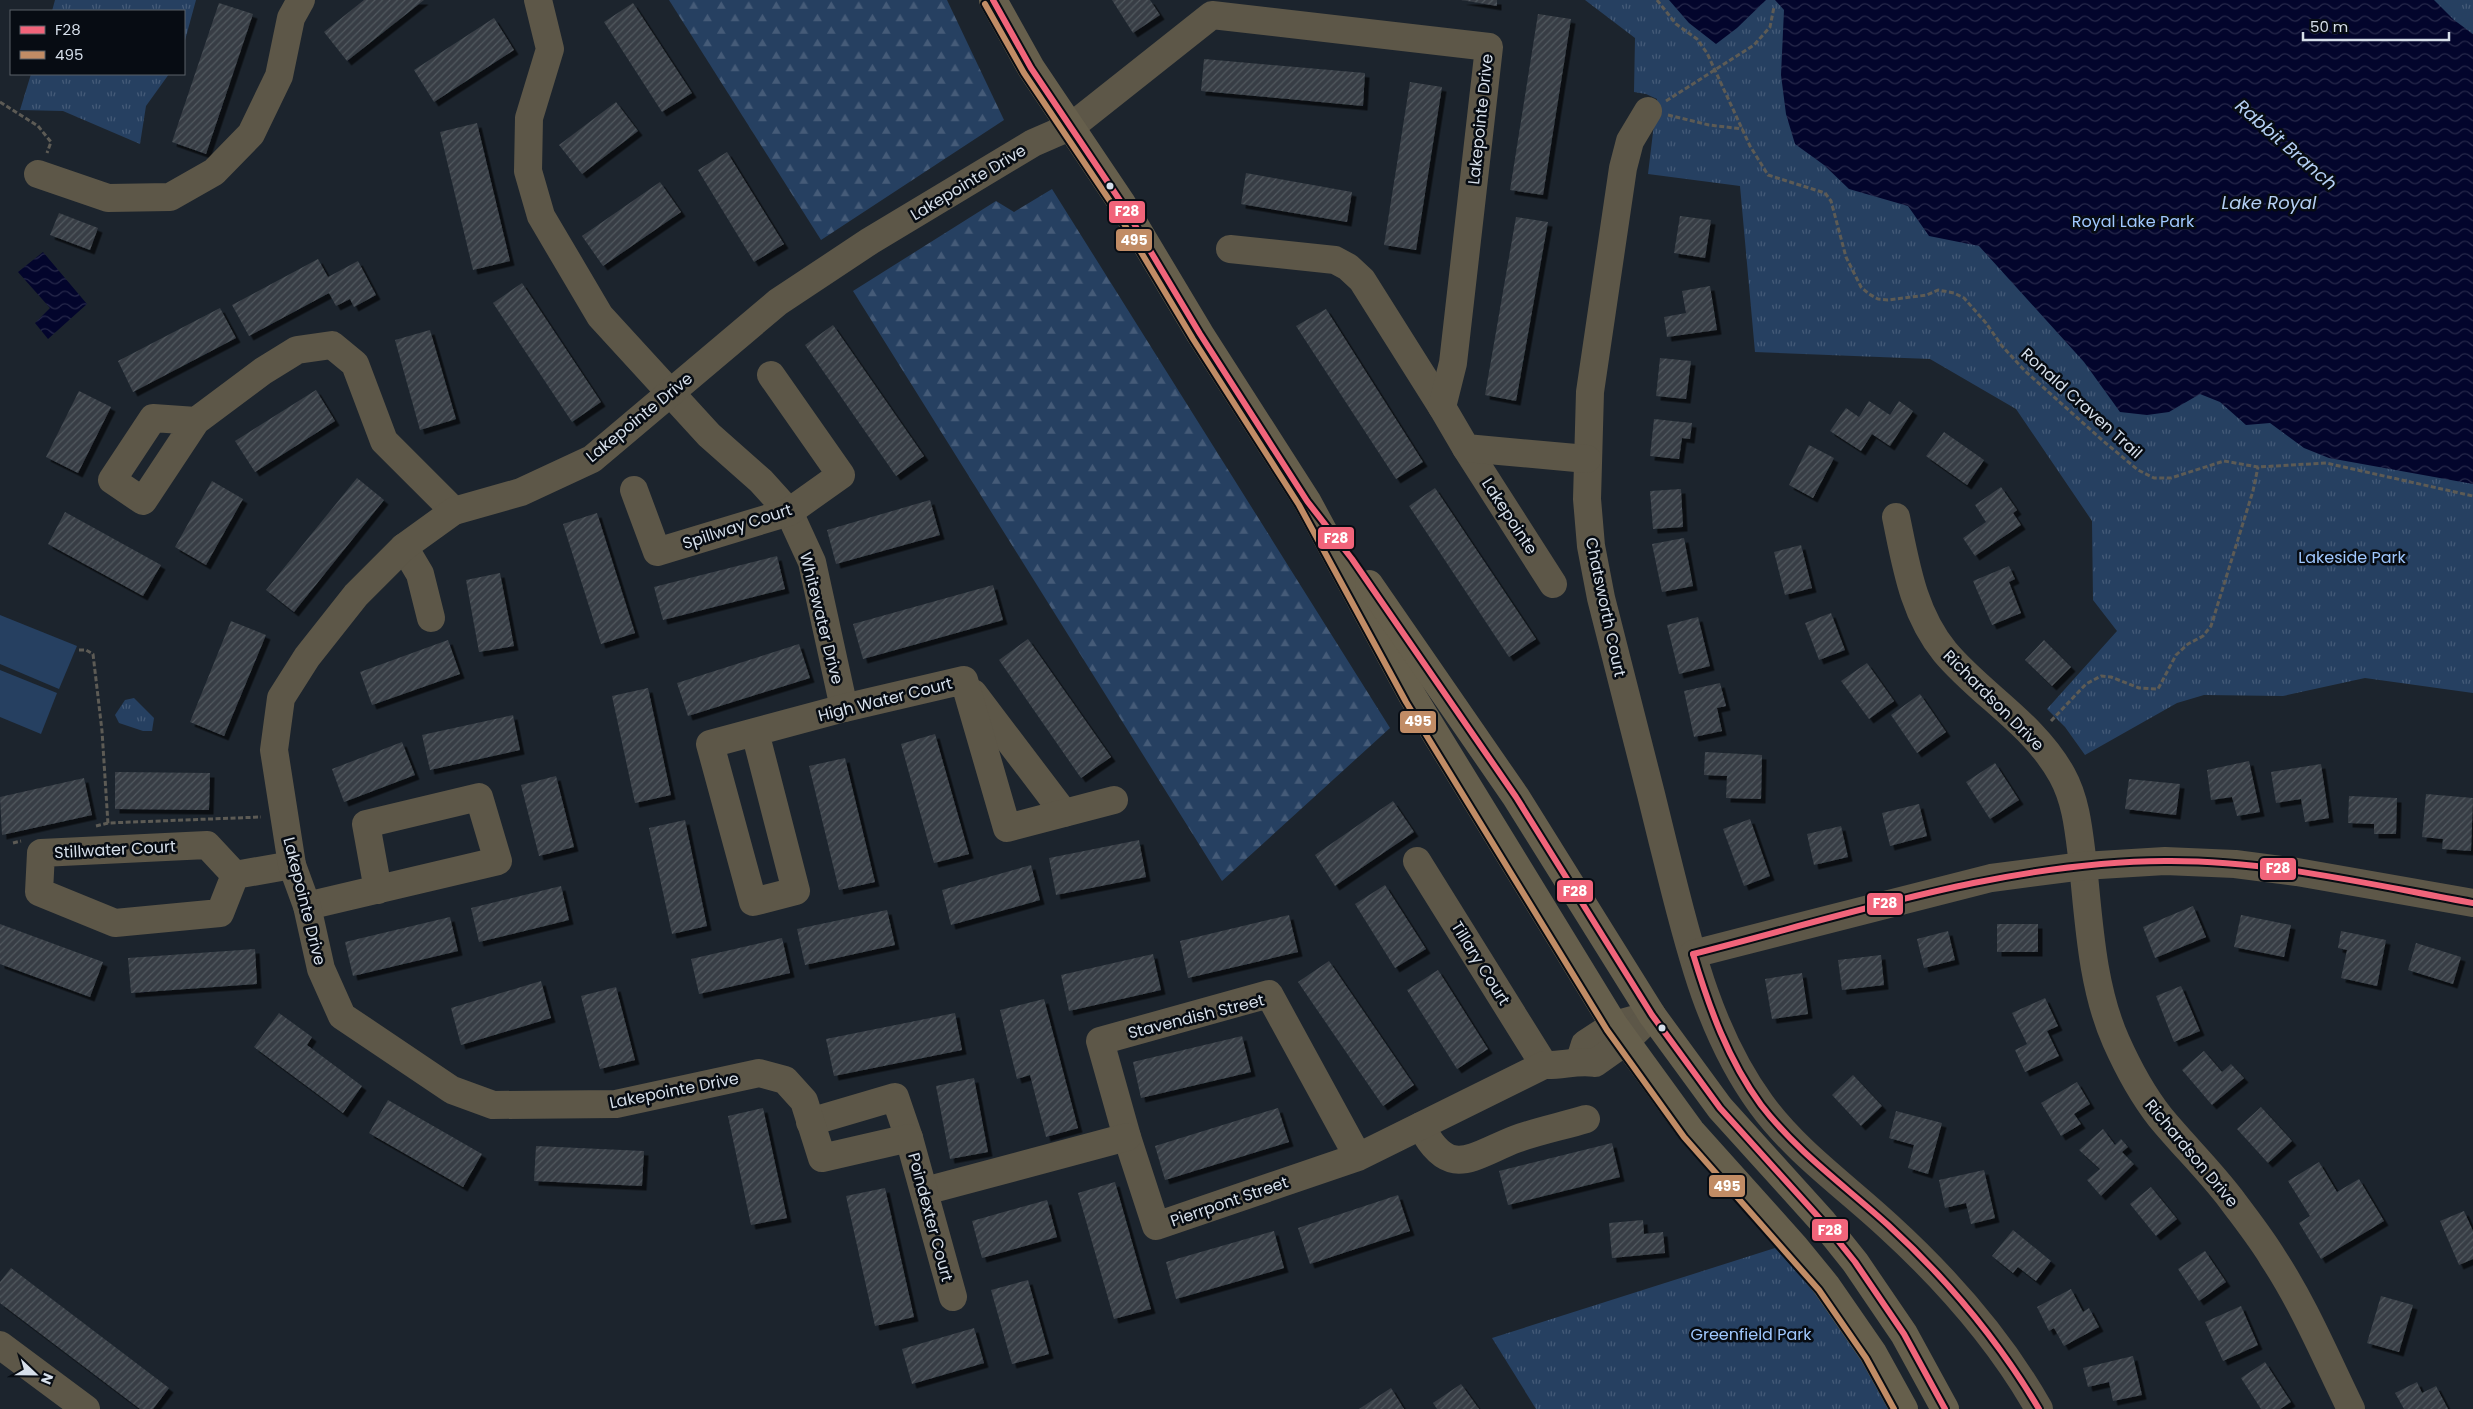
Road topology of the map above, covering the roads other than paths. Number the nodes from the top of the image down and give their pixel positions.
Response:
1 (301, 0) edge
2 (538, 0) edge
3 (993, 0) edge
4 (1207, 7) edge
5 (1648, 111) road end
6 (1072, 126) junction
7 (38, 174) road end
8 (1230, 248) dead end
9 (771, 375) dead end
10 (670, 394) junction
11 (1442, 407) junction
12 (196, 421) dead end
13 (1466, 448) junction
14 (1587, 459) junction
15 (634, 490) dead end
16 (1307, 501) junction
17 (454, 511) junction
18 (789, 512) junction
19 (1896, 517) dead end
20 (404, 547) junction
21 (1553, 584) dead end
22 (431, 618) dead end
23 (964, 680) junction
24 (844, 708) junction
25 (756, 732) junction
26 (1114, 800) dead end
27 (1064, 813) junction
28 (1418, 861) dead end
29 (292, 865) junction
30 (2083, 866) junction
31 (235, 875) junction
32 (378, 890) junction
33 (2473, 903) edge
34 (307, 906) junction
35 (1693, 954) junction
36 (1652, 1015) junction
37 (1620, 1033) junction
38 (1544, 1065) junction
39 (759, 1073) joint
40 (1586, 1119) dead end
41 (810, 1122) junction
42 (1421, 1126) junction
43 (1127, 1137) junction
44 (909, 1138) junction
45 (1358, 1157) junction
46 (925, 1191) junction
47 (952, 1296) dead end
48 (0, 1345) edge
49 (86, 1409) edge
50 (1904, 1409) edge
51 (1946, 1409) edge
52 (2039, 1409) edge
53 (2351, 1409) edge

1 - 7 street
2 - 10 street, Whitewater Drive
3 - 6 main road
4 - 6 street, Lakepointe Drive
4 - 11 street, Lakepointe Drive
5 - 14 street, Chatsworth Court
6 - 10 street, Lakepointe Drive
6 - 16 main road
8 - 11 street
9 - 18 street, Spillway Court
10 - 17 street, Lakepointe Drive
10 - 18 street, Whitewater Drive
11 - 13 street
12 - 17 street
13 - 14 street
13 - 21 street, Lakepointe
14 - 35 street, Chatsworth Court
15 - 18 street, Spillway Court
16 - 36 main road
16 - 37 main road
17 - 20 street, Lakepointe Drive
18 - 24 street, Whitewater Drive
19 - 30 street, Richardson Drive
20 - 22 street
20 - 29 street, Lakepointe Drive
23 - 24 street, High Water Court
23 - 27 street
23 - 27 street, High Water Court
24 - 25 street, High Water Court
25 - 25 street, High Water Court
26 - 27 street, High Water Court
28 - 38 street, Tillary Court
29 - 31 street
29 - 34 street, Lakepointe Drive
30 - 33 street
30 - 35 street
30 - 53 street, Richardson Drive
31 - 31 street, Stillwater Court
32 - 32 street
32 - 34 street
34 - 39 street, Lakepointe Drive
35 - 52 street, Chatsworth Court
36 - 37 street, Pierrpont Street
36 - 51 main road
37 - 38 street, Pierrpont Street
37 - 50 main road
38 - 42 street, Pierrpont Street
39 - 41 street, Poindexter Court
40 - 42 street
41 - 44 street, Poindexter Court
41 - 44 street, Poindexter Court
42 - 45 street, Pierrpont Street
43 - 45 street, Pierrpont Street
43 - 45 street, Stavendish Street
43 - 46 street
44 - 46 street, Poindexter Court
46 - 47 street, Poindexter Court
48 - 49 street

